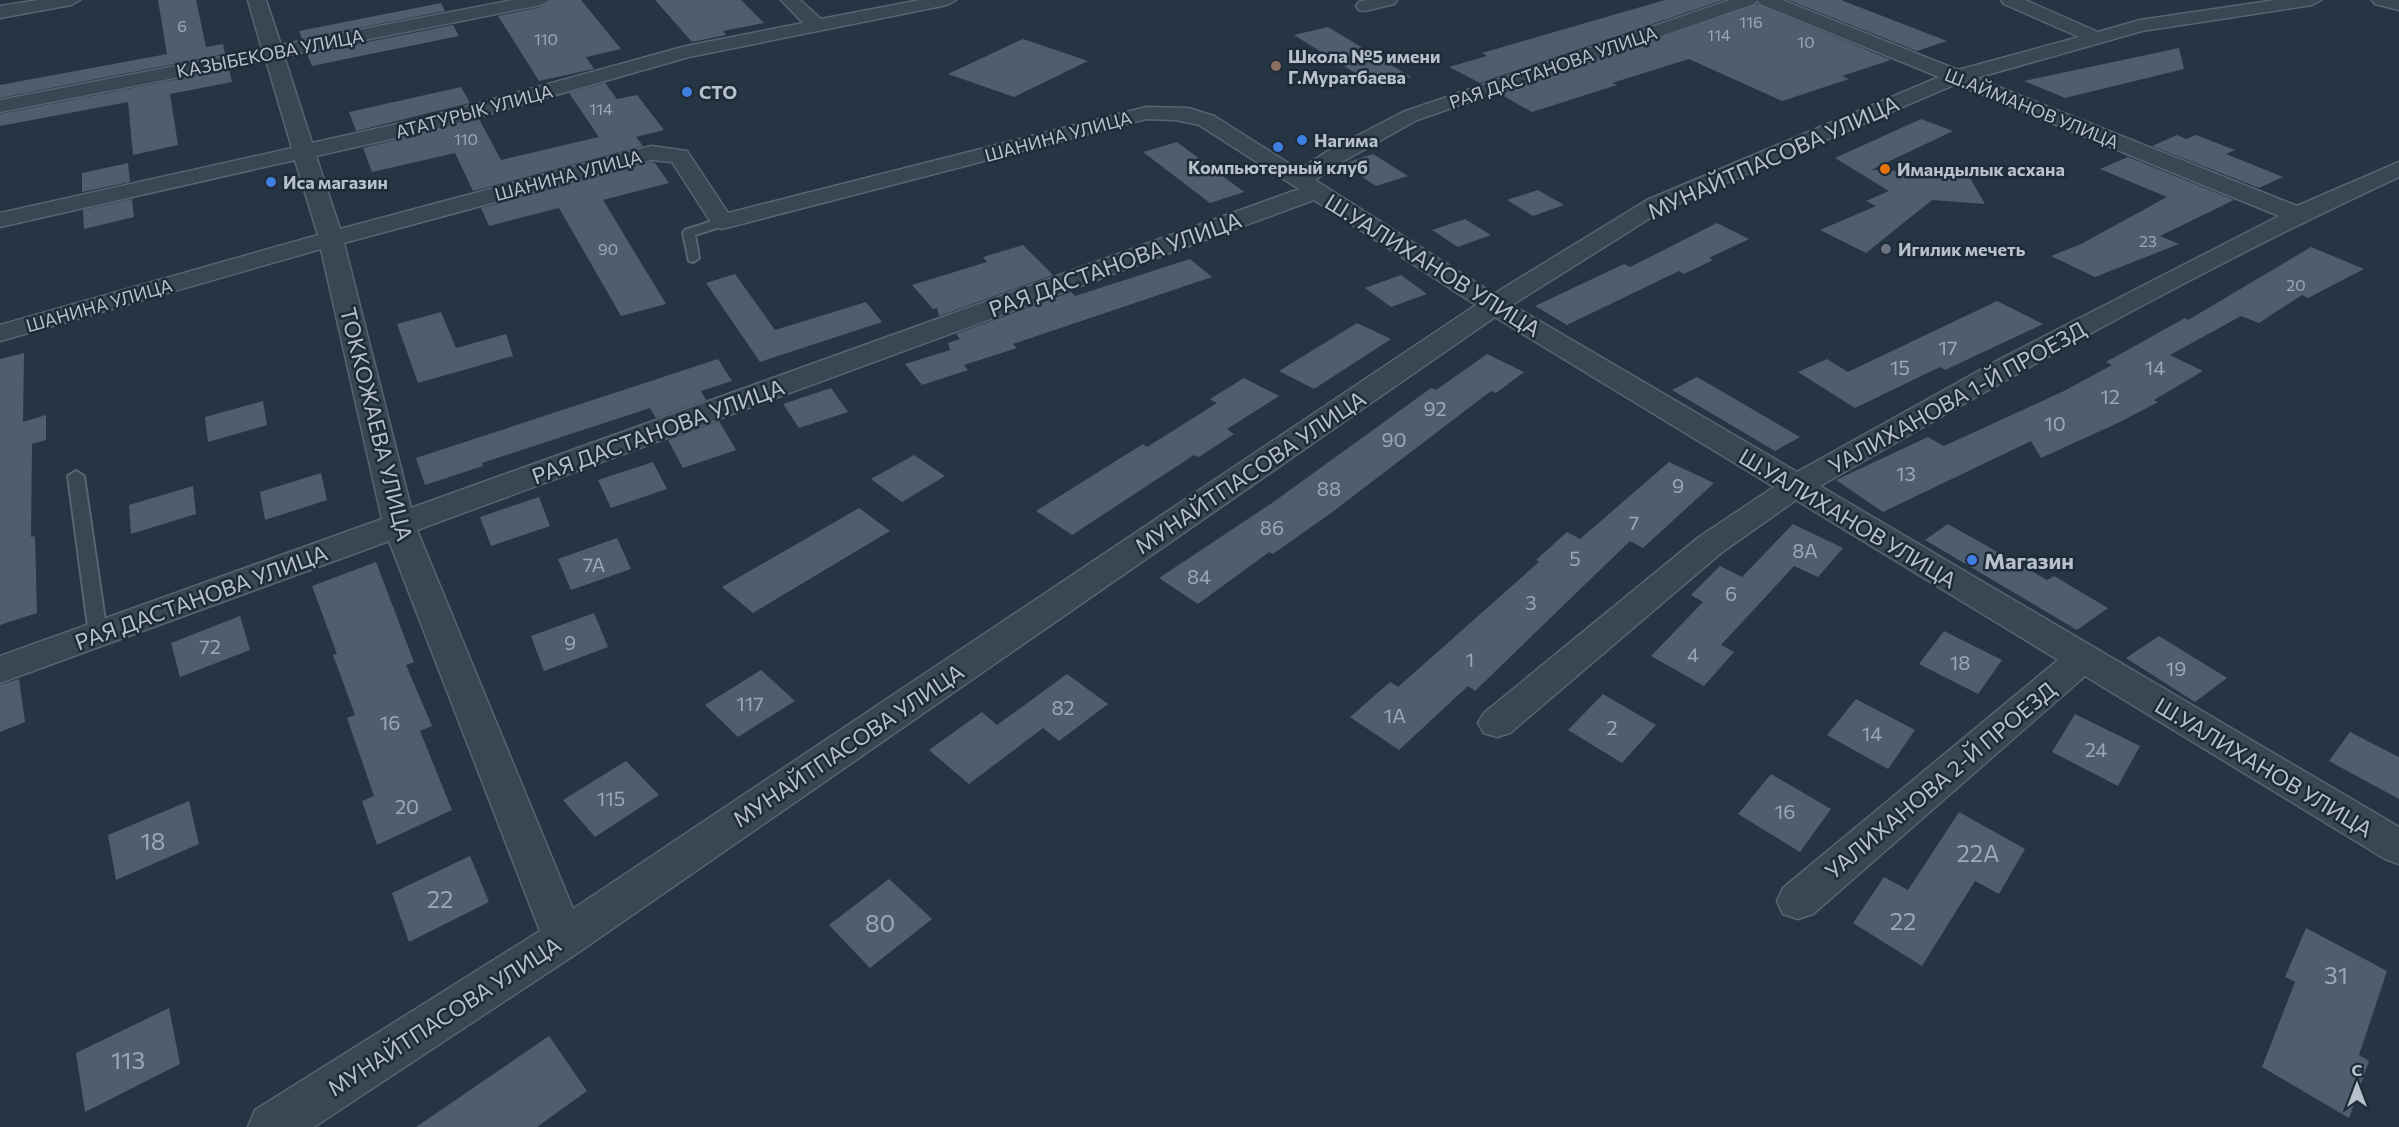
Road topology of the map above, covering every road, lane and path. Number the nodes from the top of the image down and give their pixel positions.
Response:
1 (71, 0) edge
2 (257, 0) edge
3 (541, 0) edge
4 (790, 0) edge
5 (946, 0) edge
6 (1388, 0) edge
7 (1748, 0) edge
8 (1766, 0) edge
9 (2010, 0) edge
10 (2312, 0) edge
11 (2381, 0) edge
12 (2399, 4) edge
13 (1365, 6) dead end
14 (0, 12) edge
15 (817, 26) junction
16 (2097, 38) junction
17 (274, 52) junction
18 (1956, 77) junction
19 (0, 106) edge
20 (302, 152) junction
21 (2399, 169) edge
22 (1309, 185) junction
23 (2298, 215) junction
24 (0, 220) edge
25 (722, 222) junction
26 (331, 239) junction
27 (693, 258) dead end
28 (1494, 305) junction
29 (0, 333) edge
30 (76, 476) dead end
31 (1796, 486) junction
32 (399, 525) junction
33 (98, 634) junction
34 (2082, 659) junction
35 (0, 670) edge
36 (1497, 723) dead end
37 (2399, 848) edge
38 (1798, 901) dead end
39 (564, 939) junction
40 (272, 1127) edge

1 - 14 street
2 - 17 street, ТОККОЖАЕВА УЛИЦА
3 - 17 street, КАЗЫБЕКОВА УЛИЦА
4 - 15 street
5 - 15 street, АТАТУРЫК УЛИЦА
6 - 13 street
7 - 22 street, РАЯ ДАСТАНОВА УЛИЦА
8 - 18 street, Ш.АЙМАНОВ УЛИЦА
9 - 16 street
10 - 16 street, МУНАЙТПАСОВА УЛИЦА
11 - 12 street
15 - 20 street, АТАТУРЫК УЛИЦА
16 - 18 street, МУНАЙТПАСОВА УЛИЦА
17 - 19 street, КАЗЫБЕКОВА УЛИЦА
17 - 20 street, ТОККОЖАЕВА УЛИЦА
18 - 23 street, Ш.АЙМАНОВ УЛИЦА
18 - 28 street, МУНАЙТПАСОВА УЛИЦА
20 - 24 street, АТАТУРЫК УЛИЦА
20 - 26 street, ТОККОЖАЕВА УЛИЦА
21 - 23 street, УАЛИХАНОВА 1-Й ПРОЕЗД
22 - 25 street, ШАНИНА УЛИЦА
22 - 28 street, Ш.УАЛИХАНОВ УЛИЦА
22 - 32 street, РАЯ ДАСТАНОВА УЛИЦА
23 - 31 street, УАЛИХАНОВА 1-Й ПРОЕЗД
25 - 26 street, ШАНИНА УЛИЦА
25 - 27 lane
26 - 29 street, ШАНИНА УЛИЦА
26 - 32 street, ТОККОЖАЕВА УЛИЦА
28 - 31 street, Ш.УАЛИХАНОВ УЛИЦА
28 - 39 street, МУНАЙТПАСОВА УЛИЦА
30 - 33 lane
31 - 34 street, Ш.УАЛИХАНОВ УЛИЦА
31 - 36 street, УАЛИХАНОВА 1-Й ПРОЕЗД
32 - 33 street, РАЯ ДАСТАНОВА УЛИЦА
32 - 39 street, ТОККОЖАЕВА УЛИЦА
33 - 35 street, РАЯ ДАСТАНОВА УЛИЦА
34 - 37 street, Ш.УАЛИХАНОВ УЛИЦА
34 - 38 street, УАЛИХАНОВА 2-Й ПРОЕЗД
39 - 40 street, МУНАЙТПАСОВА УЛИЦА

